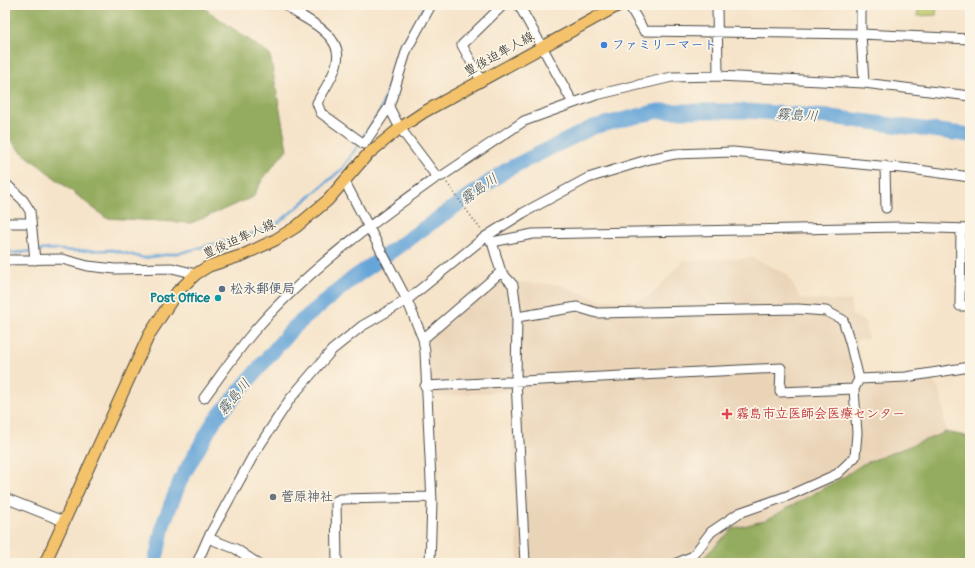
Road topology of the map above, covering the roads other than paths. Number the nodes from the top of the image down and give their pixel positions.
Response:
1 (287, 5) edge
2 (431, 5) edge
3 (502, 5) edge
4 (519, 5) edge
5 (619, 5) edge
6 (629, 5) edge
7 (717, 5) edge
8 (861, 5) edge
9 (716, 31) junction
10 (861, 34) junction
11 (970, 39) edge
12 (541, 47) junction
13 (718, 76) junction
14 (481, 80) junction
15 (864, 83) junction
16 (970, 96) edge
17 (573, 103) junction
18 (388, 107) junction
19 (400, 128) junction
20 (885, 166) junction
21 (440, 177) junction
22 (970, 177) edge
23 (345, 182) junction
24 (5, 183) edge
25 (886, 208) dead end
26 (5, 223) edge
27 (31, 223) junction
28 (367, 226) junction
29 (965, 229) edge
30 (489, 239) junction
31 (35, 258) junction
32 (5, 260) edge
33 (501, 272) junction
34 (196, 274) junction
35 (407, 300) junction
36 (970, 306) edge
37 (516, 317) junction
38 (422, 339) junction
39 (970, 367) edge
40 (858, 379) junction
41 (516, 380) junction
42 (425, 386) junction
43 (854, 389) junction
44 (204, 398) dead end
45 (431, 497) junction
46 (5, 498) edge
47 (63, 521) junction
48 (208, 538) junction
49 (45, 563) edge
50 (197, 563) edge
51 (257, 563) edge
52 (337, 563) edge
53 (430, 563) edge
54 (525, 563) edge
55 (677, 563) edge

1 - 18 street
2 - 18 street
3 - 14 street
4 - 12 street
5 - 12 main road, 豊後迫隼人線
6 - 9 street
7 - 9 street
8 - 10 street
9 - 10 street
9 - 13 street
10 - 11 street
10 - 15 street
12 - 14 main road, 豊後迫隼人線
12 - 17 street
13 - 15 street
13 - 17 street
14 - 19 main road, 豊後迫隼人線
15 - 16 street
17 - 21 street
18 - 19 street
19 - 21 street
19 - 23 main road, 豊後迫隼人線
20 - 22 street
20 - 25 street
20 - 30 street
21 - 28 street
23 - 28 street
23 - 34 main road, 豊後迫隼人線
24 - 27 street
26 - 27 street
27 - 31 street
28 - 35 street
28 - 44 street
29 - 30 street
29 - 36 street
30 - 33 street
30 - 35 street
31 - 32 street
31 - 34 street
33 - 37 street
33 - 38 street
34 - 47 main road, 豊後迫隼人線
35 - 38 street
35 - 48 street
37 - 40 street
37 - 41 street
38 - 42 street
39 - 40 street
40 - 43 street
41 - 42 street
41 - 43 street
41 - 54 street
42 - 45 street
43 - 55 street
45 - 52 street
45 - 53 street
46 - 47 street
47 - 49 main road, 豊後迫隼人線
48 - 50 street
48 - 51 street

